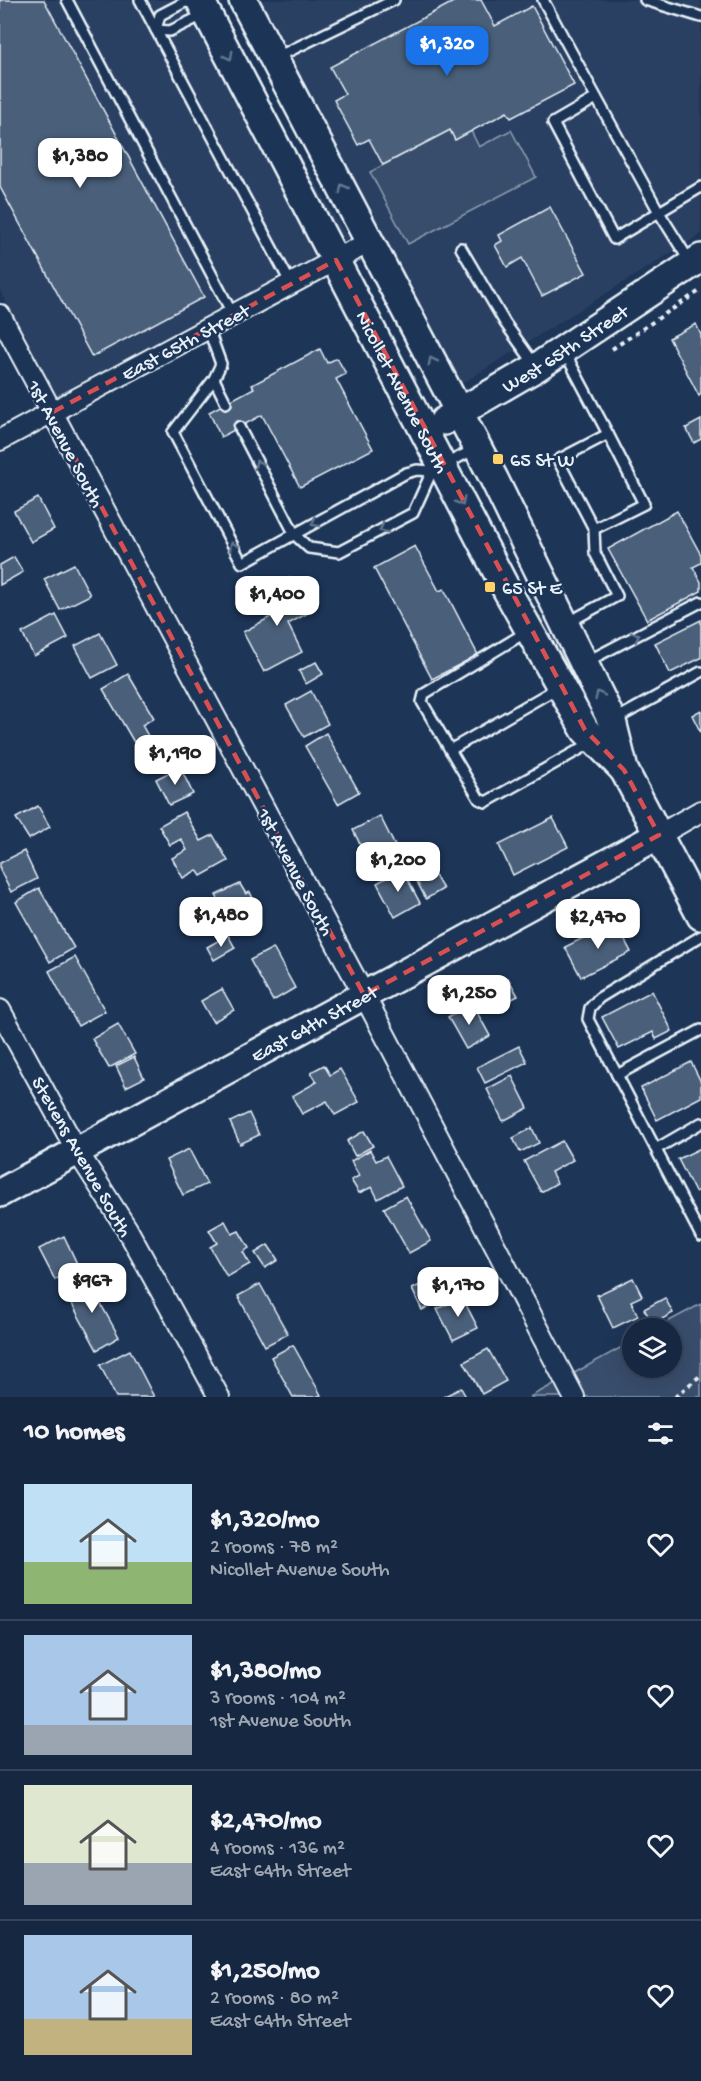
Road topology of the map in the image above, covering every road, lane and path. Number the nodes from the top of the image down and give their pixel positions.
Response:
1 (66, 0) edge
2 (140, 0) edge
3 (243, 0) edge
4 (394, 0) edge
5 (543, 0) edge
6 (645, 0) edge
7 (204, 1) edge
8 (701, 17) edge
9 (156, 30) junction
10 (274, 59) junction
11 (596, 98) junction
12 (701, 187) edge
13 (660, 214) junction
14 (371, 241) junction
15 (461, 248) dead end
16 (336, 260) junction
17 (696, 261) edge
18 (291, 284) junction
19 (0, 315) edge
20 (233, 315) junction
21 (208, 328) junction
22 (563, 349) junction
23 (537, 367) junction
24 (214, 379) junction
25 (226, 403) dead end
26 (51, 413) junction
27 (459, 413) junction
28 (239, 427) dead end
29 (425, 431) junction
30 (608, 434) junction
31 (0, 440) edge
32 (477, 448) junction
33 (437, 469) junction
34 (594, 529) junction
35 (295, 535) junction
36 (701, 602) edge
37 (565, 624) junction
38 (531, 630) junction
39 (584, 663) junction
40 (701, 672) edge
41 (561, 686) junction
42 (604, 731) junction
43 (450, 750) junction
44 (701, 812) edge
45 (659, 835) junction
46 (701, 916) edge
47 (701, 936) edge
48 (364, 995) junction
49 (0, 1010) edge
50 (701, 1030) edge
51 (617, 1076) junction
52 (701, 1123) edge
53 (656, 1149) junction
54 (77, 1151) junction
55 (0, 1193) edge
56 (697, 1220) edge
57 (701, 1236) edge
58 (701, 1375) edge
59 (219, 1397) edge
60 (574, 1397) edge
61 (675, 1397) edge

1 - 20 lane
2 - 9 lane
3 - 10 main road, Nicollet Avenue South
4 - 10 lane
5 - 11 lane
6 - 8 lane
7 - 9 lane
7 - 9 lane
7 -> 16 main road, Nicollet Avenue South
9 - 18 lane
14 -> 10 main road, Nicollet Avenue South
11 - 13 lane
11 - 13 lane
12 - 13 lane
13 - 17 lane
14 - 16 street, East 65th Street
27 -> 14 main road, Nicollet Avenue South
15 - 23 lane
16 - 18 street, East 65th Street
16 - 29 main road, Nicollet Avenue South
17 - 22 main road, West 65th Street
18 - 20 street, East 65th Street
19 - 26 street, 1st Avenue South
20 - 21 street, East 65th Street
21 - 24 lane
21 - 26 street, East 65th Street
22 - 23 main road, West 65th Street
22 - 30 lane
23 - 27 main road, West 65th Street
24 - 25 lane
35 -> 24 lane
26 - 31 street, East 65th Street
26 - 48 street, 1st Avenue South
27 - 29 main road, West 65th Street
27 - 32 main road, Nicollet Avenue South
35 -> 28 lane
29 - 33 main road, Nicollet Avenue South
30 - 34 lane
30 - 34 lane
32 - 33 lane
32 - 37 main road, Nicollet Avenue South
33 -> 35 lane
33 -> 35 lane
33 -> 38 main road, Nicollet Avenue South
34 - 37 lane
39 -> 36 lane
37 - 39 main road, Nicollet Avenue South
38 - 41 main road, Nicollet Avenue South
38 - 43 lane
42 -> 39 main road, Nicollet Avenue South
40 - 42 lane
41 - 42 main road, Nicollet Avenue South
41 - 43 lane
42 - 43 lane
42 - 45 main road, Nicollet Avenue South
44 - 45 street
45 - 46 main road, Nicollet Avenue South
45 - 48 main road, East 64th Street
47 - 51 lane
48 - 54 main road, East 64th Street
48 - 60 street, 1st Avenue South
49 - 54 street, Stevens Avenue South
50 - 51 lane
51 - 53 lane
52 - 53 lane
53 - 56 lane
54 - 55 main road, East 64th Street
54 - 59 street, Stevens Avenue South
56 - 57 lane
58 - 61 path

